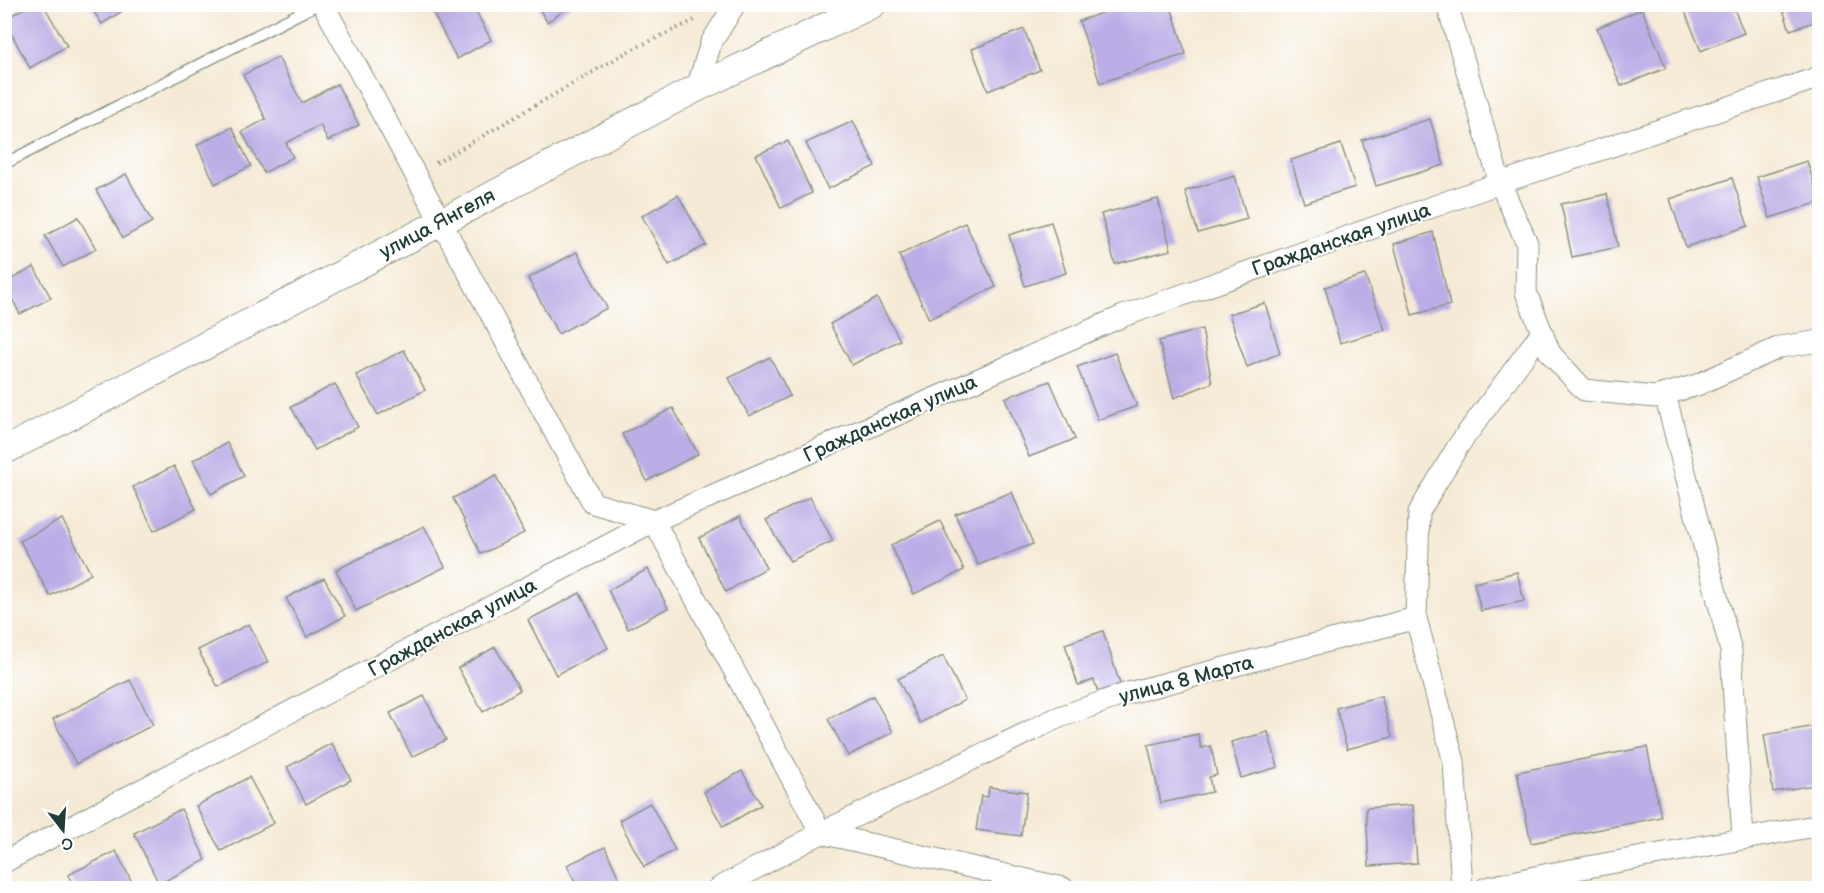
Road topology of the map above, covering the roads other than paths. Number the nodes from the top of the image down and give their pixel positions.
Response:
1 (318, 4) edge
2 (323, 4) edge
3 (735, 4) edge
4 (873, 4) edge
5 (1447, 4) edge
6 (1820, 77) edge
7 (697, 88) junction
8 (4, 164) edge
9 (1500, 183) junction
10 (438, 222) junction
11 (1542, 332) junction
12 (1820, 341) edge
13 (1665, 394) junction
14 (4, 451) edge
15 (654, 521) junction
16 (1416, 618) junction
17 (1820, 825) edge
18 (821, 833) junction
19 (1743, 838) junction
20 (4, 862) edge
21 (719, 888) edge
22 (1063, 888) edge
23 (1462, 888) edge
24 (1486, 888) edge

1 - 8 lane
2 - 10 street
3 - 7 street
4 - 7 street, улица Янгеля
5 - 9 street
6 - 9 street, Гражданская улица
7 - 10 street, улица Янгеля
9 - 11 street
9 - 15 street, Гражданская улица
10 - 14 street, улица Янгеля
10 - 15 street
11 - 13 street
11 - 16 street
12 - 13 street
13 - 19 street
15 - 18 street
15 - 20 street, Гражданская улица
16 - 18 street, улица 8 Марта
16 - 23 street
17 - 19 street
18 - 21 street, улица 8 Марта
18 - 22 street
19 - 24 street

